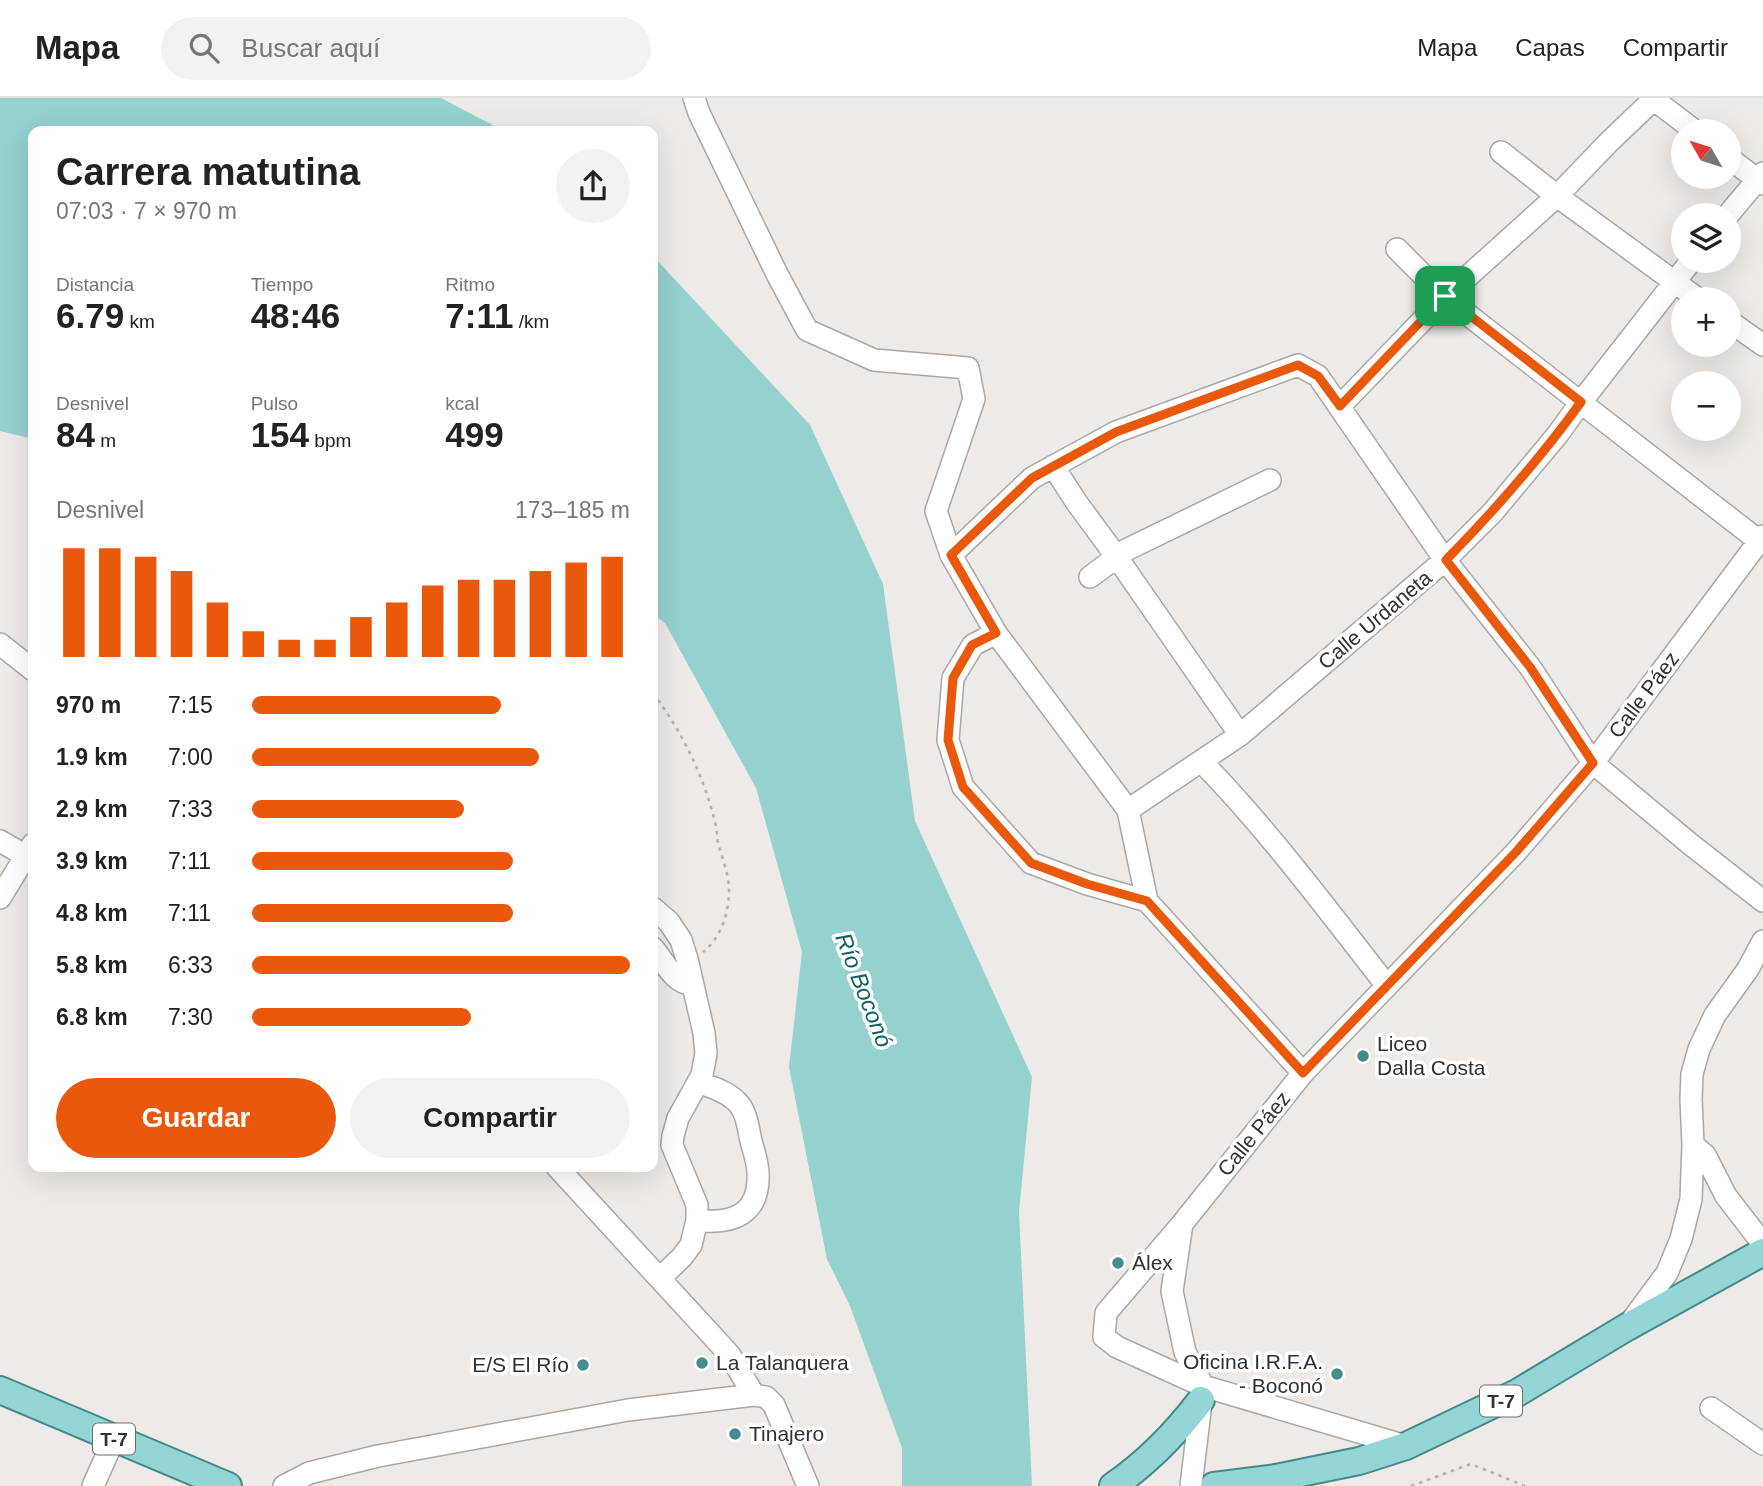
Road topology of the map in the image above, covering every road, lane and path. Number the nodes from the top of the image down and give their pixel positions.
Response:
1 (694, 98) edge
2 (1654, 99) edge
3 (1680, 119) edge
4 (1501, 152) dead end
5 (1741, 166) edge
6 (1761, 179) edge
7 (1557, 196) junction
8 (1739, 203) edge
9 (1397, 249) dead end
10 (1681, 273) edge
11 (1673, 282) junction
12 (1680, 287) edge
13 (1445, 296) junction
14 (1741, 329) edge
15 (1763, 345) edge
16 (1581, 402) junction
17 (1340, 406) junction
18 (1054, 466) junction
19 (1270, 480) dead end
20 (1762, 540) edge
21 (951, 555) junction
22 (1116, 556) junction
23 (1446, 560) junction
24 (1090, 577) dead end
25 (996, 633) junction
26 (0, 645) edge
27 (28, 666) edge
28 (658, 700) edge
29 (1240, 736) junction
30 (1201, 761) junction
31 (1593, 763) junction
32 (1128, 810) junction
33 (0, 841) edge
34 (28, 849) edge
35 (28, 853) edge
36 (0, 898) edge
37 (1147, 901) junction
38 (1763, 901) edge
39 (658, 912) edge
40 (1763, 941) edge
41 (658, 954) edge
42 (687, 959) junction
43 (693, 985) junction
44 (1387, 986) junction
45 (1303, 1073) junction
46 (698, 1082) junction
47 (1693, 1145) junction
48 (563, 1172) edge
49 (697, 1220) junction
50 (1182, 1224) junction
51 (1763, 1244) edge
52 (1763, 1252) edge
53 (660, 1278) junction
54 (1627, 1328) junction
55 (0, 1390) edge
56 (1202, 1393) junction
57 (754, 1395) junction
58 (1711, 1408) dead end
59 (114, 1439) junction
60 (1763, 1444) edge
61 (1406, 1446) junction
62 (1359, 1461) junction
63 (93, 1486) edge
64 (228, 1486) edge
65 (284, 1486) edge
66 (808, 1486) edge
67 (1113, 1486) edge
68 (1191, 1486) edge
69 (1214, 1486) edge
70 (1312, 1486) edge
71 (1411, 1486) edge
72 (1525, 1486) edge

1 - 21 street
2 - 3 street
2 - 7 street
4 - 7 street
5 - 6 street
6 - 8 street
7 - 11 street
7 - 13 street
9 - 13 street
10 - 11 street, Calle Urdaneta
11 - 12 street
11 - 16 street, Calle Urdaneta
13 - 16 street
13 - 17 street
14 - 15 street
16 - 20 street
16 - 23 street, Calle Urdaneta
17 - 18 street
17 - 23 street
18 - 21 street
18 - 22 street
19 - 22 street
20 - 31 street, Calle Páez
21 - 25 street
22 - 24 street
22 - 29 street
23 - 29 street, Calle Urdaneta
23 - 31 street
25 - 32 street
25 - 37 street
26 - 27 street
28 - 42 path
29 - 30 street, Calle Urdaneta
30 - 32 street, Calle Urdaneta
30 - 44 street
31 - 38 street
31 - 44 street, Calle Páez
32 - 37 street
33 - 34 street
35 - 36 street
37 - 45 street
39 - 42 street
40 - 47 street
41 - 43 street
42 - 43 street
43 - 46 street
44 - 45 street, Calle Páez
45 - 50 street, Calle Páez
46 - 49 street
46 - 49 street
47 - 51 street
47 - 54 street
48 - 53 street
49 - 53 street
50 - 56 street
50 - 56 street, Calle Páez
52 - 54 main road, T-7
53 - 57 street
54 - 61 main road, T-7
55 - 59 main road, T-7
56 - 61 street, Calle Páez
56 - 67 main road
56 - 68 street
57 - 65 street
57 - 66 street
58 - 60 street
59 - 63 street
59 - 64 main road, T-7
61 - 62 main road, T-7
62 - 69 main road, T-7
62 - 70 main road
71 - 72 path

